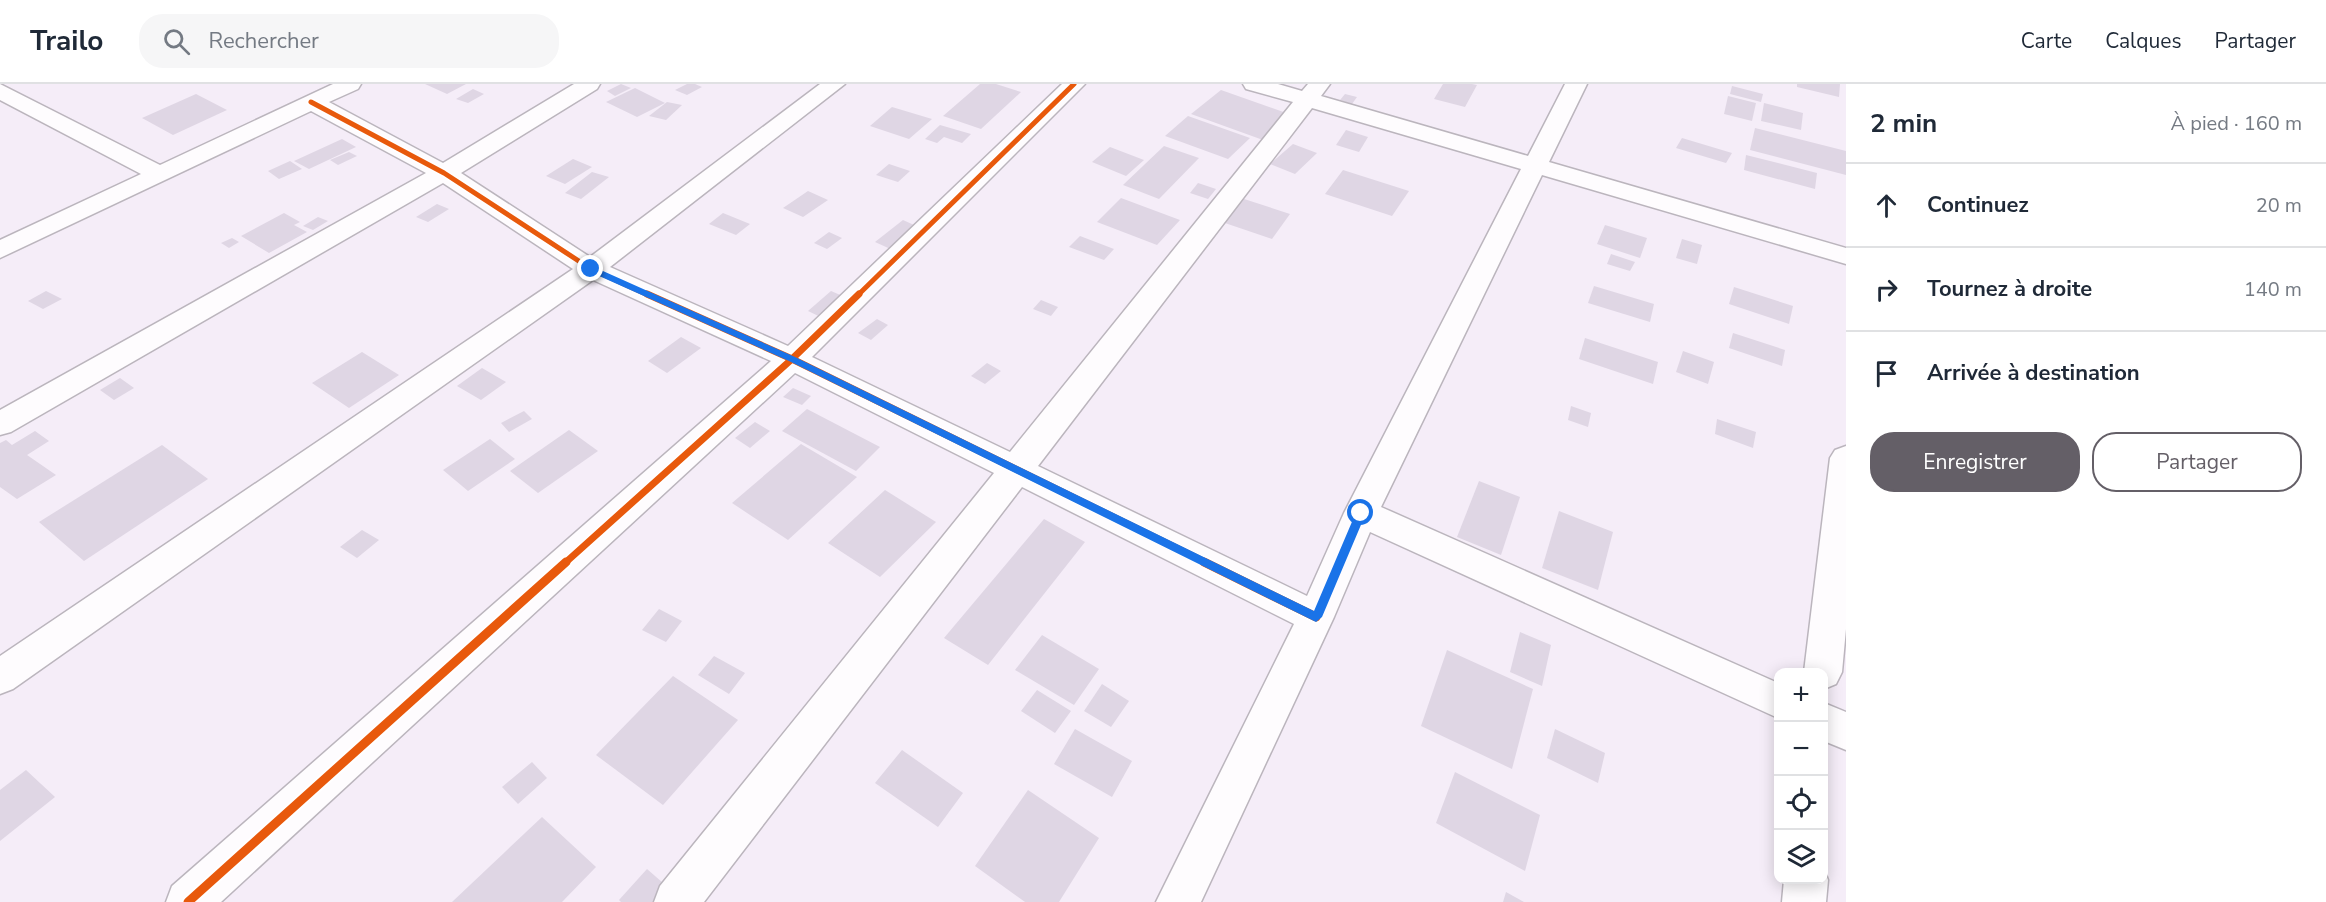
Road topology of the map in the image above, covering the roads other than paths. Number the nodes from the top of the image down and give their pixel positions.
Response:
1 (350, 84) edge
2 (589, 84) edge
3 (834, 84) edge
4 (1074, 84) edge
5 (1254, 84) edge
6 (1576, 84) edge
7 (0, 91) edge
8 (1312, 92) edge
9 (311, 102) junction
10 (1535, 166) junction
11 (444, 173) junction
12 (161, 175) junction
13 (0, 250) edge
14 (1846, 256) edge
15 (591, 269) junction
16 (792, 359) junction
17 (0, 424) edge
18 (1846, 458) edge
19 (1016, 469) junction
20 (1361, 513) junction
21 (1316, 617) junction
22 (1823, 668) edge
23 (0, 677) edge
24 (1774, 699) edge
25 (1828, 724) edge
26 (1846, 732) edge
27 (1806, 884) edge
28 (188, 902) edge
29 (676, 902) edge
30 (1178, 902) edge
31 (1804, 902) edge

1 - 9 street
2 - 11 street
3 - 15 street
4 - 16 street
5 - 8 street
6 - 10 street
7 - 12 street
8 - 10 street
8 - 19 street
9 - 11 street
9 - 12 street
10 - 14 street
10 - 20 street
11 - 15 street
11 - 17 street
12 - 13 street
15 - 16 street
15 - 23 street
16 - 19 street
16 - 28 street
18 - 22 street
19 - 21 street
19 - 29 street
20 - 21 street
20 - 24 street
21 - 30 street
25 - 26 street
27 - 31 street

